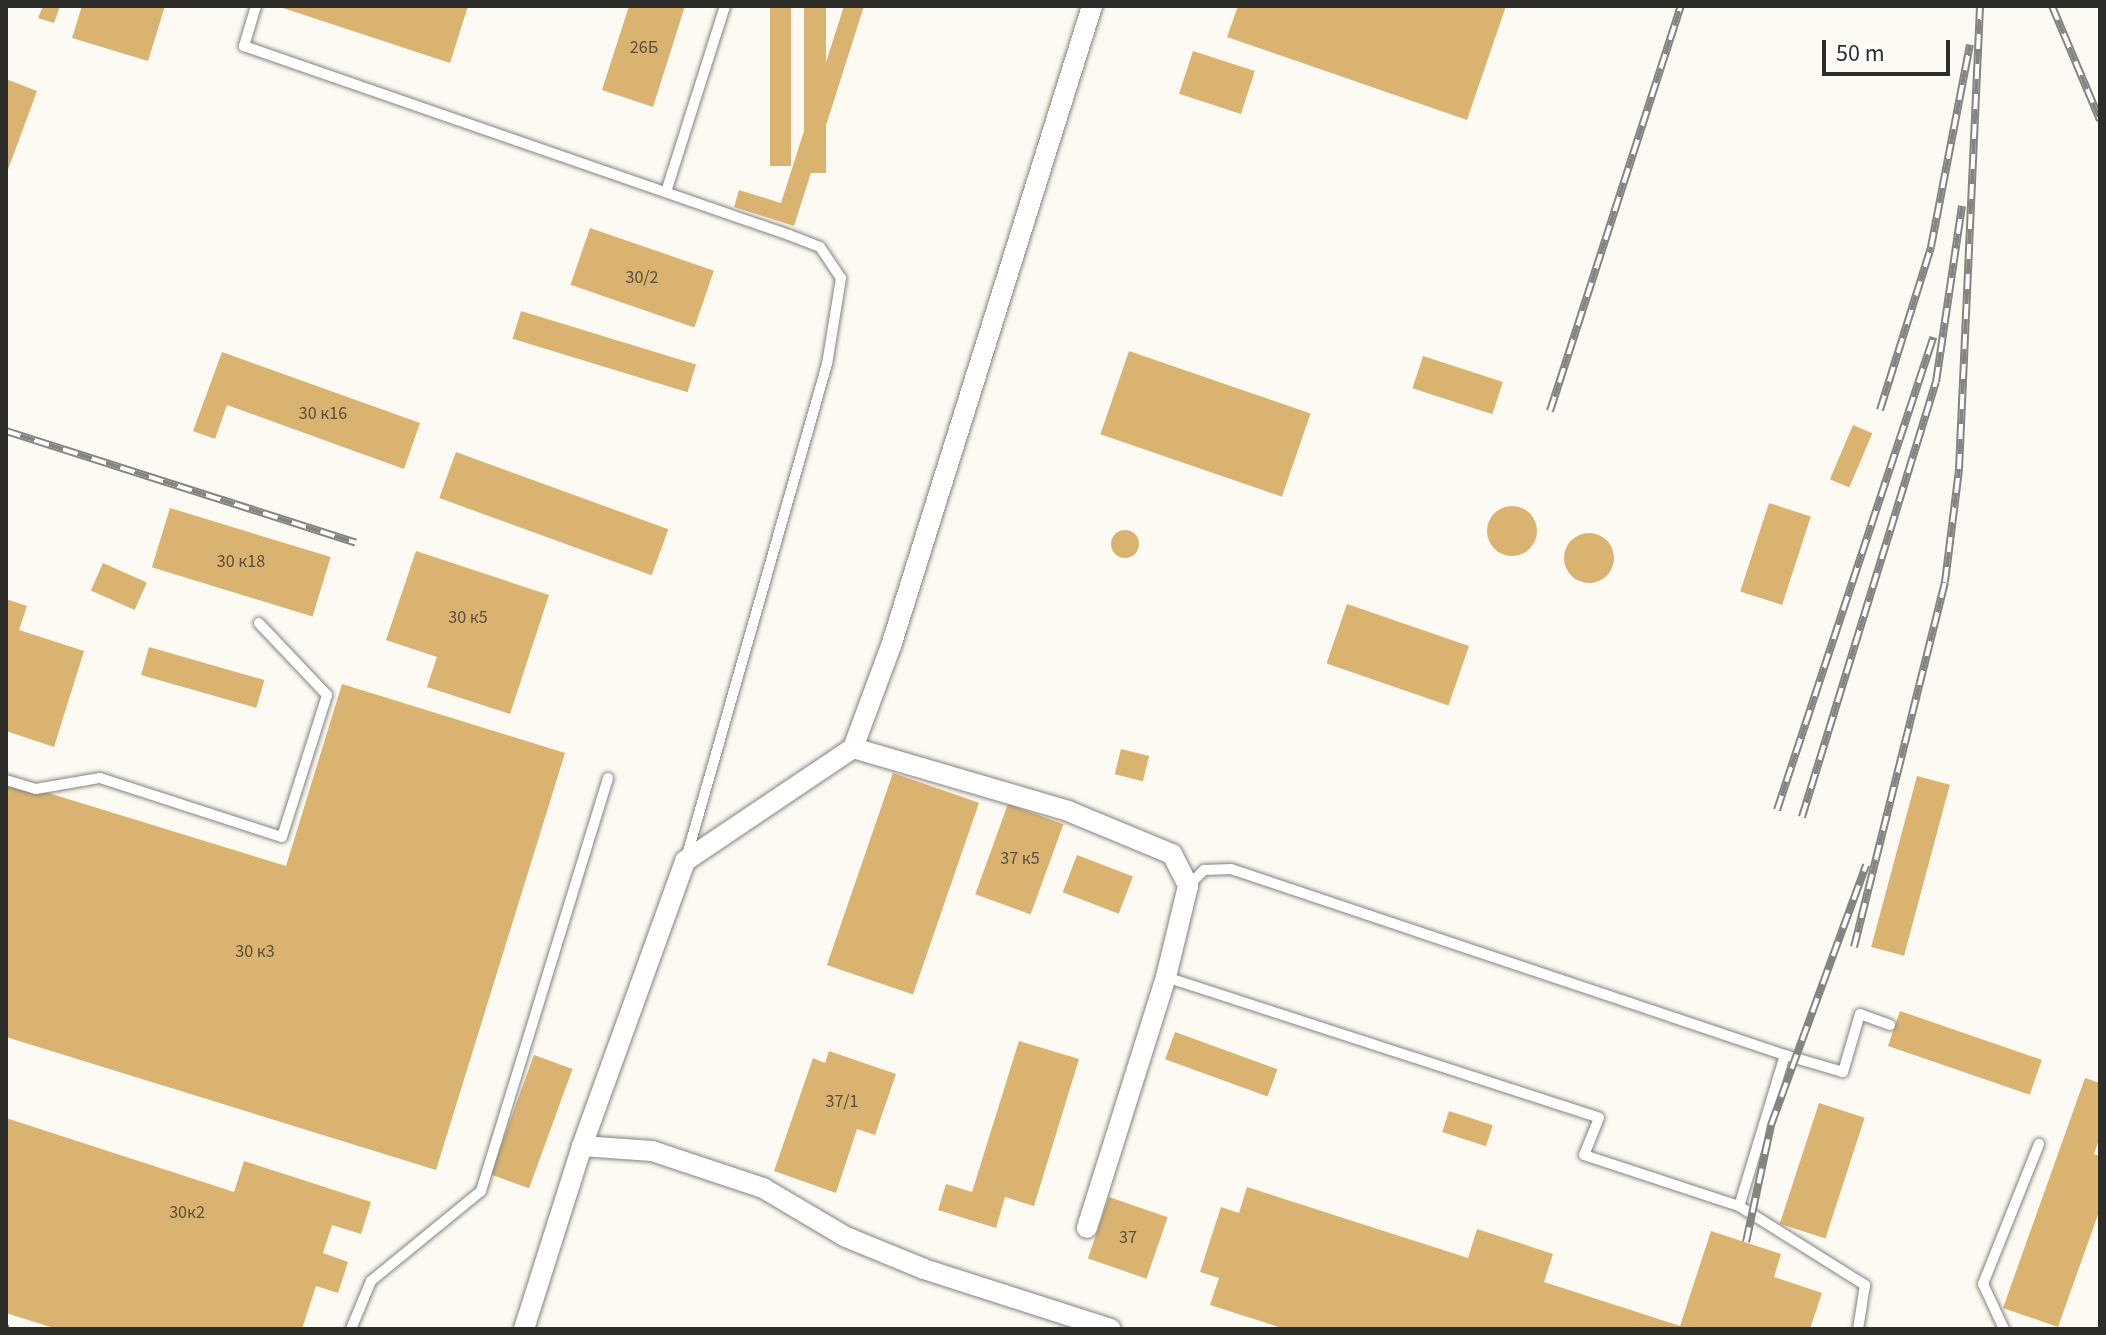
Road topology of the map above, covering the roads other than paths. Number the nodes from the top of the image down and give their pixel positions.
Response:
1 (256, 6) edge
2 (725, 6) edge
3 (1092, 6) edge
4 (666, 192) junction
5 (259, 623) dead end
6 (853, 748) junction
7 (608, 778) dead end
8 (6, 780) edge
9 (685, 861) junction
10 (1188, 886) junction
11 (1166, 977) junction
12 (1890, 1025) dead end
13 (1785, 1055) junction
14 (2039, 1144) dead end
15 (582, 1146) junction
16 (1739, 1206) junction
17 (1087, 1228) dead end
18 (351, 1329) edge
19 (524, 1329) edge
20 (1111, 1329) edge
21 (1858, 1329) edge
22 (2004, 1329) edge

1 - 4 lane
2 - 4 lane
3 - 6 street
4 - 9 lane
5 - 8 lane
6 - 9 street
6 - 10 street
7 - 18 lane
9 - 15 street
10 - 11 street
10 - 13 lane
11 - 16 lane
11 - 17 street
12 - 13 lane
13 - 16 lane
14 - 22 lane
15 - 19 street
15 - 20 street
16 - 21 lane

